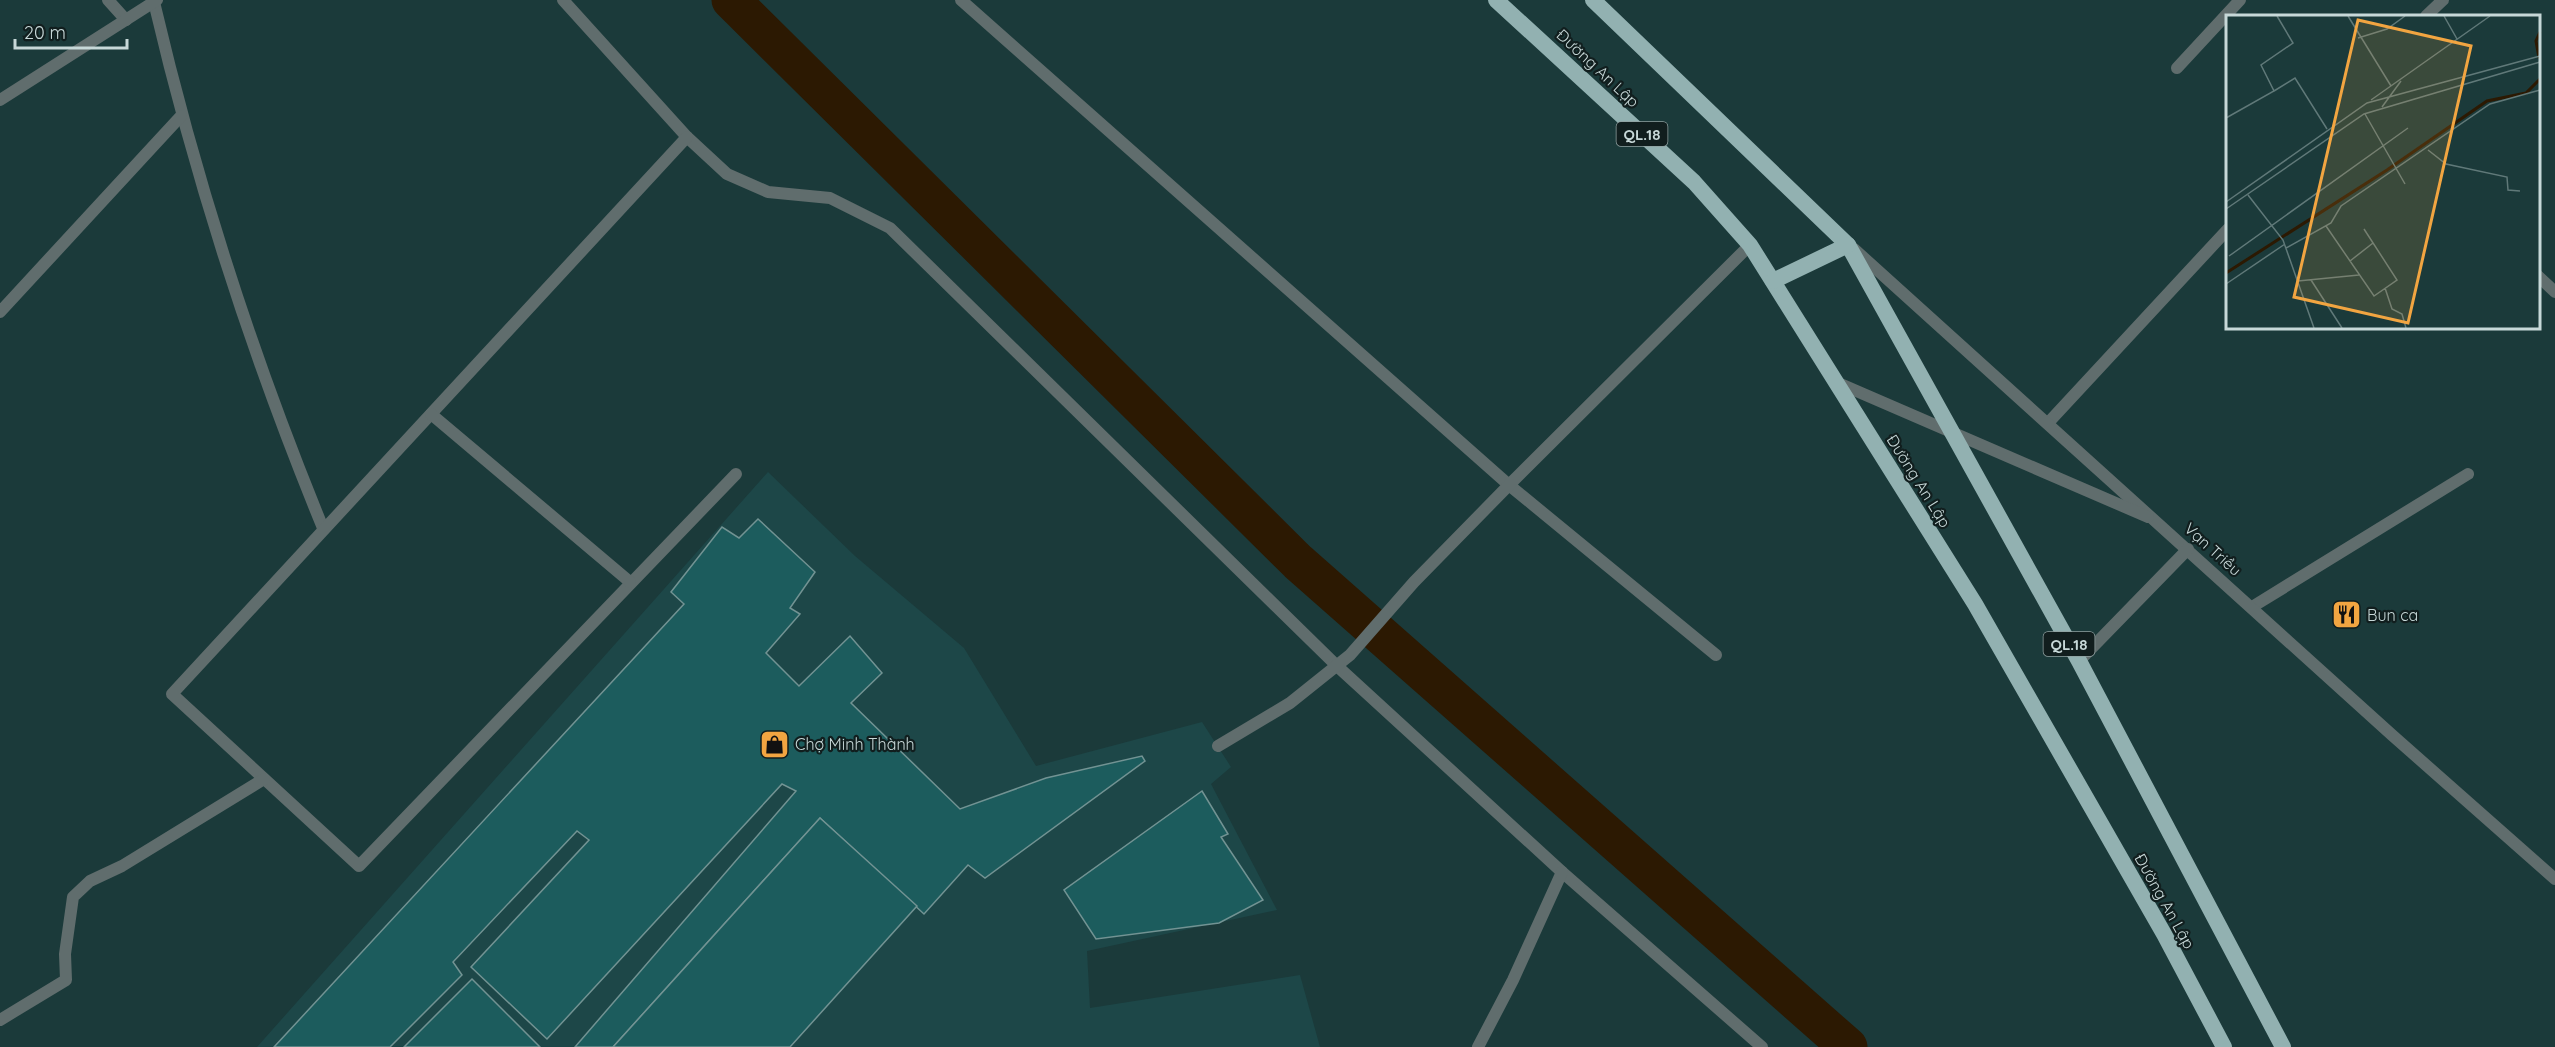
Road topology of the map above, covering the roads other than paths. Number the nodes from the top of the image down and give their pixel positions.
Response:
1 (108, 0) edge
2 (563, 0) edge
3 (961, 0) edge
4 (1496, 0) edge
5 (1593, 0) edge
6 (2240, 0) edge
7 (2443, 0) edge
8 (155, 1) edge
9 (2226, 15) edge
10 (2226, 15) edge
11 (2427, 15) edge
12 (126, 20) junction
13 (2177, 68) dead end
14 (0, 100) edge
15 (181, 116) junction
16 (687, 137) junction
17 (2226, 230) edge
18 (1750, 245) junction
19 (1848, 245) junction
20 (2540, 278) edge
21 (1773, 281) junction
22 (2555, 292) edge
23 (0, 312) edge
24 (1838, 383) junction
25 (431, 414) junction
26 (2048, 423) junction
27 (1951, 430) junction
28 (736, 474) dead end
29 (2468, 474) dead end
30 (1509, 485) junction
31 (2157, 521) junction
32 (323, 528) junction
33 (2188, 549) junction
34 (630, 582) junction
35 (2252, 607) junction
36 (1716, 655) dead end
37 (2079, 661) junction
38 (1337, 666) junction
39 (1218, 746) dead end
40 (264, 779) junction
41 (1562, 872) junction
42 (2555, 879) edge
43 (0, 1020) edge
44 (1478, 1047) edge
45 (1762, 1047) edge
46 (2224, 1047) edge
47 (2283, 1047) edge

1 - 12 street
2 - 16 street
3 - 30 street
4 - 18 highway, Đường An Lập / QL.18
5 - 19 highway, QL.18
6 - 10 street
7 - 11 street
8 - 12 street
8 - 15 street
9 - 13 street
12 - 14 street
15 - 23 street
15 - 32 street
16 - 25 street
16 - 38 street
17 - 26 street
18 - 21 highway, Đường An Lập / QL.18
18 - 30 street
19 - 21 highway
19 - 26 street, Vạn Triều
19 - 27 highway, QL.18
20 - 22 street
21 - 24 highway, Đường An Lập / QL.18
24 - 27 street
24 - 46 highway, Đường An Lập / QL.18
25 - 32 street
25 - 34 street
26 - 31 street, Vạn Triều
27 - 31 street
27 - 37 highway, QL.18
28 - 34 street
29 - 35 street
30 - 36 street
30 - 38 street
31 - 33 street, Vạn Triều
32 - 40 street
33 - 35 street, Vạn Triều
33 - 37 street
34 - 40 street
35 - 42 street, Vạn Triều
37 - 47 highway, QL.18
38 - 39 street
38 - 41 street
40 - 43 street
41 - 44 street
41 - 45 street

